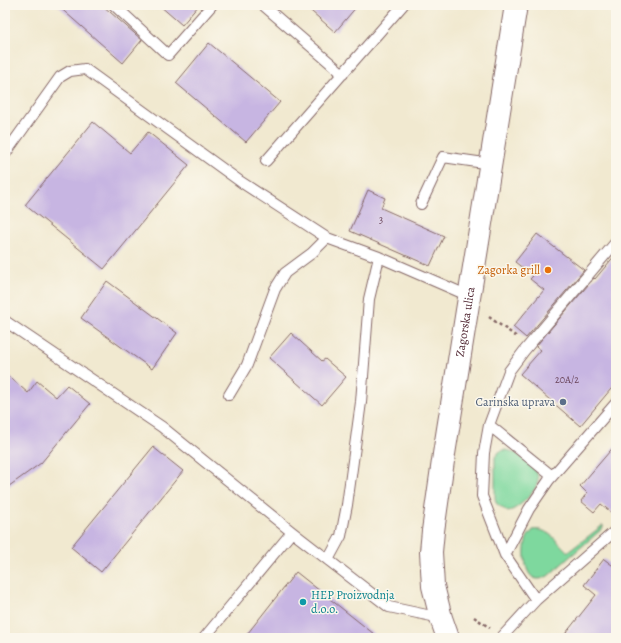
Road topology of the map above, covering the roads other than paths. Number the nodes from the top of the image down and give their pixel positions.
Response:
1 (114, 5) edge
2 (212, 5) edge
3 (263, 5) edge
4 (404, 5) edge
5 (516, 5) edge
6 (342, 74) junction
7 (5, 154) edge
8 (266, 161) dead end
9 (491, 164) junction
10 (421, 204) dead end
11 (327, 238) junction
12 (616, 242) edge
13 (378, 257) junction
14 (469, 296) junction
15 (5, 321) edge
16 (228, 395) dead end
17 (616, 403) edge
18 (489, 425) junction
19 (552, 476) junction
20 (616, 530) edge
21 (292, 532) junction
22 (506, 555) junction
23 (328, 560) junction
24 (536, 600) junction
25 (444, 628) edge
26 (204, 638) edge
27 (501, 638) edge

1 - 2 lane
3 - 6 lane
4 - 6 lane
5 - 9 street, Zagorska ulica
6 - 8 lane
7 - 11 lane
9 - 10 lane
9 - 14 street, Zagorska ulica
11 - 13 lane
11 - 16 lane
12 - 18 lane
13 - 14 lane
13 - 23 lane
14 - 25 street, Zagorska ulica
15 - 21 lane
17 - 19 lane
18 - 19 lane
18 - 22 lane
19 - 22 lane
20 - 24 lane
21 - 23 lane
21 - 26 lane
22 - 24 lane
23 - 25 lane
24 - 27 lane

